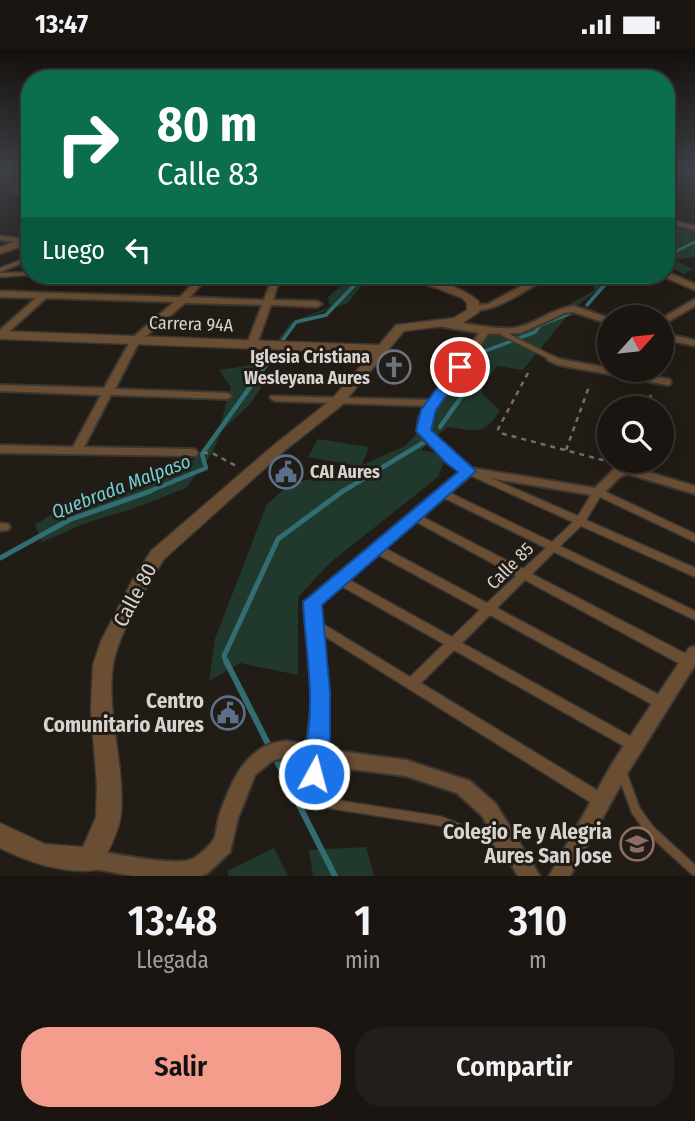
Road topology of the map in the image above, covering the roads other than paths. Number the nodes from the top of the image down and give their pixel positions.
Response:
1 (675, 223) edge
2 (695, 228) edge
3 (0, 238) edge
4 (21, 240) edge
5 (21, 242) edge
6 (0, 251) edge
7 (21, 262) edge
8 (0, 272) edge
9 (21, 273) edge
10 (675, 278) edge
11 (197, 284) edge
12 (274, 284) edge
13 (531, 284) edge
14 (432, 285) edge
15 (695, 287) edge
16 (0, 294) edge
17 (42, 297) junction
18 (181, 301) junction
19 (695, 302) edge
20 (268, 303) junction
21 (317, 304) dead end
22 (475, 308) junction
23 (674, 315) edge
24 (597, 317) edge
25 (435, 323) junction
26 (485, 331) junction
27 (502, 333) junction
28 (0, 335) edge
29 (674, 339) edge
30 (135, 340) junction
31 (695, 343) edge
32 (252, 344) junction
33 (381, 349) junction
34 (597, 369) edge
35 (0, 388) edge
36 (108, 394) junction
37 (228, 396) dead end
38 (275, 398) dead end
39 (340, 399) junction
40 (435, 403) junction
41 (0, 449) edge
42 (77, 450) junction
43 (192, 453) dead end
44 (468, 471) junction
45 (695, 490) edge
46 (598, 492) junction
47 (442, 493) junction
48 (415, 517) junction
49 (582, 520) junction
50 (695, 538) edge
51 (554, 546) junction
52 (377, 549) junction
53 (695, 573) edge
54 (524, 575) junction
55 (338, 579) junction
56 (490, 611) junction
57 (695, 616) edge
58 (314, 624) junction
59 (454, 644) junction
60 (692, 657) edge
61 (411, 684) junction
62 (662, 702) junction
63 (634, 745) junction
64 (314, 755) junction
65 (620, 768) junction
66 (600, 800) junction
67 (0, 835) edge
68 (513, 851) junction
69 (91, 860) junction
70 (695, 871) edge
71 (530, 876) edge
72 (559, 876) edge

1 - 2 street
3 - 4 street
5 - 6 street
7 - 8 street
8 - 9 street
10 - 15 street
11 - 18 street
12 - 20 street
13 - 22 street
14 - 22 street
16 - 17 street
17 - 18 street
17 - 28 street
18 - 20 street
18 - 30 street
19 - 23 street
20 - 21 street
20 - 32 street
22 - 25 street, Calle 80
24 - 27 street
25 - 26 street
25 - 33 street, Calle 80
26 - 27 street
26 - 40 street
27 - 34 lane
28 - 30 street, Carrera 94A
29 - 31 street
30 - 32 street, Carrera 94A
30 - 36 street
32 - 33 street, Carrera 94A
33 - 39 street, Calle 80
35 - 36 street
36 - 37 street
36 - 42 street
38 - 39 street
39 - 40 street
39 - 69 street, Calle 80
40 - 44 street
41 - 42 street
42 - 43 street
44 - 46 street
44 - 47 street
44 - 49 street
45 - 46 street, Calle 85
46 - 49 street, Calle 85
46 - 50 street
47 - 48 street
47 - 51 street
48 - 52 street
48 - 54 street
49 - 51 street, Calle 85
49 - 53 street
51 - 54 street, Calle 85
51 - 57 street
52 - 55 street
52 - 56 street
54 - 56 street, Calle 85
54 - 60 street
55 - 58 street
55 - 59 street
56 - 59 street, Calle 85
56 - 62 street
58 - 61 street
58 - 64 street
59 - 61 street, Calle 85
59 - 63 street
60 - 62 street
61 - 66 street
62 - 63 street
63 - 65 street
64 - 68 street
64 - 68 lane
64 - 69 street
65 - 66 street
65 - 70 lane
66 - 72 street
67 - 69 street
68 - 71 street

